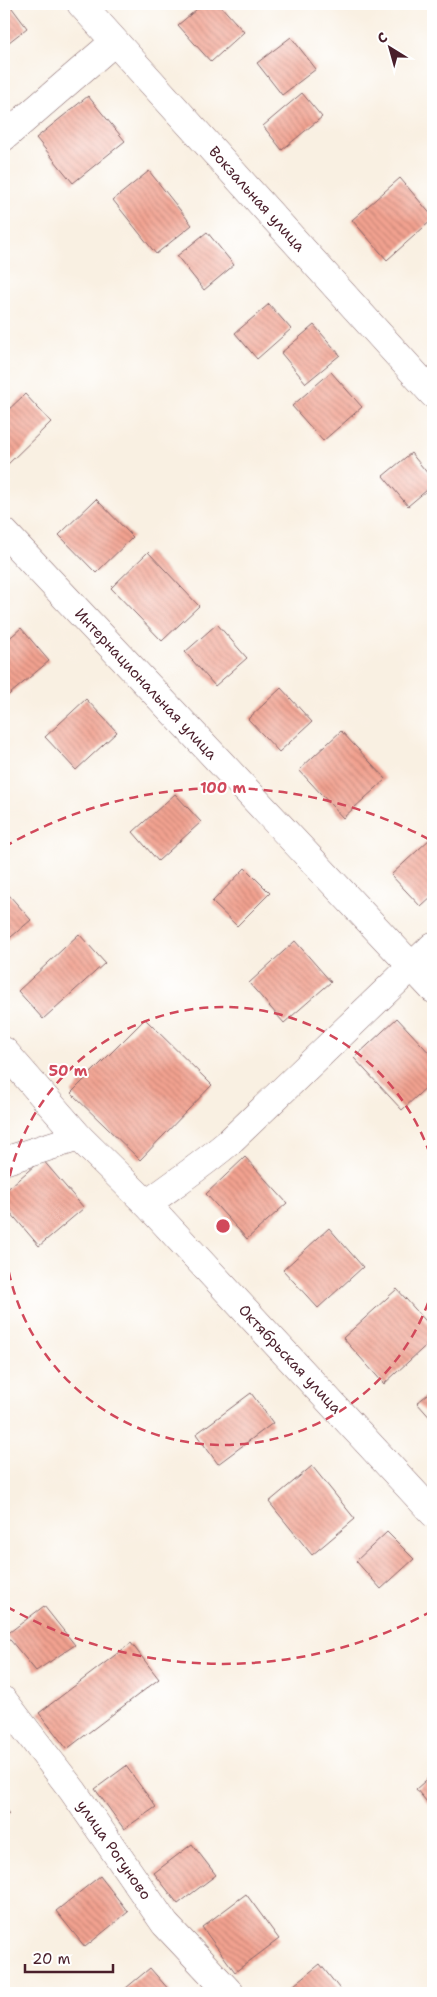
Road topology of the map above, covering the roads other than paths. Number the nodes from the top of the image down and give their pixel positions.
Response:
1 (81, 4) edge
2 (114, 42) junction
3 (4, 137) edge
4 (433, 394) edge
5 (4, 532) edge
6 (433, 946) edge
7 (411, 966) junction
8 (433, 989) edge
9 (4, 1051) edge
10 (79, 1137) junction
11 (4, 1161) edge
12 (147, 1204) junction
13 (433, 1513) edge
14 (4, 1701) edge
15 (230, 1993) edge

1 - 2 street, Вокзальная улица
2 - 3 street
2 - 4 street, Вокзальная улица
5 - 7 street, Интернациональная улица
6 - 7 street
7 - 8 street, Интернациональная улица
7 - 12 street
9 - 10 street
10 - 11 street
10 - 12 street, Октябрьская улица
12 - 13 street, Октябрьская улица
14 - 15 street, улица Рогуново

